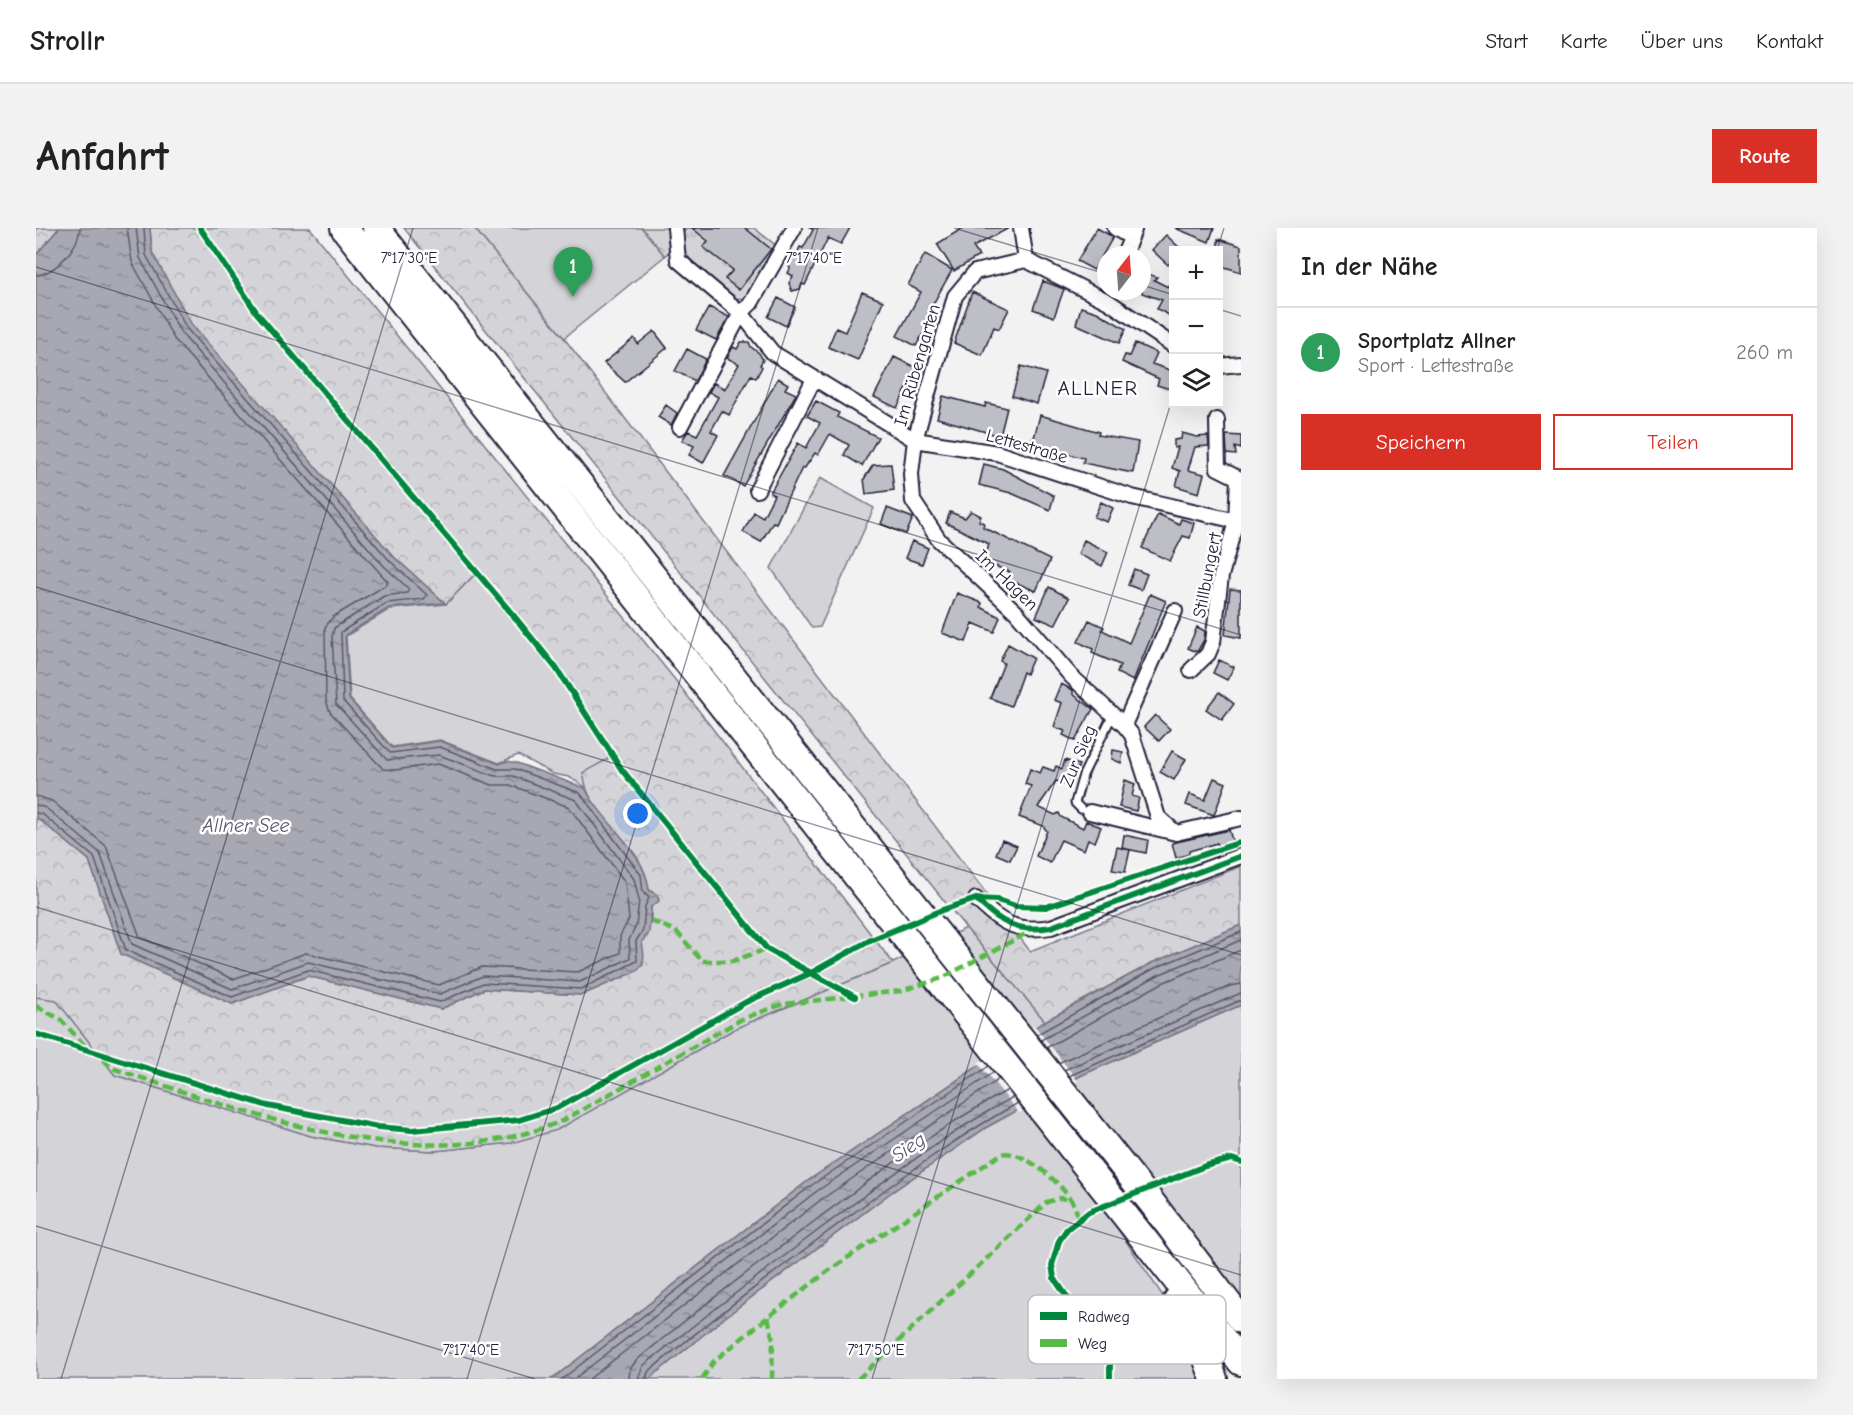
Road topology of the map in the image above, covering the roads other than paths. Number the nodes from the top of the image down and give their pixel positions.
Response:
1 (344, 228) edge
2 (376, 228) edge
3 (675, 228) edge
4 (794, 228) edge
5 (1021, 228) edge
6 (1115, 228) edge
7 (1127, 246) edge
8 (1026, 260) junction
9 (1097, 290) edge
10 (1115, 300) edge
11 (741, 313) junction
12 (1169, 343) edge
13 (1241, 364) edge
14 (1223, 366) edge
15 (814, 379) junction
16 (1217, 420) dead end
17 (680, 427) dead end
18 (915, 440) junction
19 (757, 490) dead end
20 (1239, 521) edge
21 (1175, 611) dead end
22 (1191, 670) dead end
23 (1113, 714) junction
24 (1124, 725) junction
25 (1085, 810) joint
26 (1241, 818) edge
27 (1176, 833) junction
28 (1241, 856) edge
29 (976, 899) dead end
30 (1150, 1246) junction
31 (1176, 1295) edge
32 (1188, 1295) edge
33 (1222, 1295) edge
34 (1226, 1300) edge
35 (1241, 1320) edge
36 (1226, 1343) edge
37 (1241, 1362) edge
38 (1209, 1364) edge
39 (1214, 1379) edge

1 - 30 highway
2 - 33 highway
3 - 11 street, Lettestraße
4 - 11 street
5 - 8 street
6 - 7 street
8 - 9 street
8 - 18 street, Im Rübengarten
10 - 12 street
11 - 15 street, Lettestraße
11 - 17 street
13 - 14 street
15 - 18 street, Lettestraße
15 - 19 street
16 - 20 street, Stillbungert
18 - 20 street, Lettestraße
18 - 23 street, Im Hagen
20 - 22 street, Stillbungert
21 - 24 street
23 - 24 street, Im Hagen
23 - 25 lane, Zur Sieg
24 - 27 street, Im Hagen
25 - 27 street
26 - 27 street
28 - 29 street
30 - 31 highway
30 - 32 highway
34 - 35 highway
36 - 37 highway
38 - 39 highway

